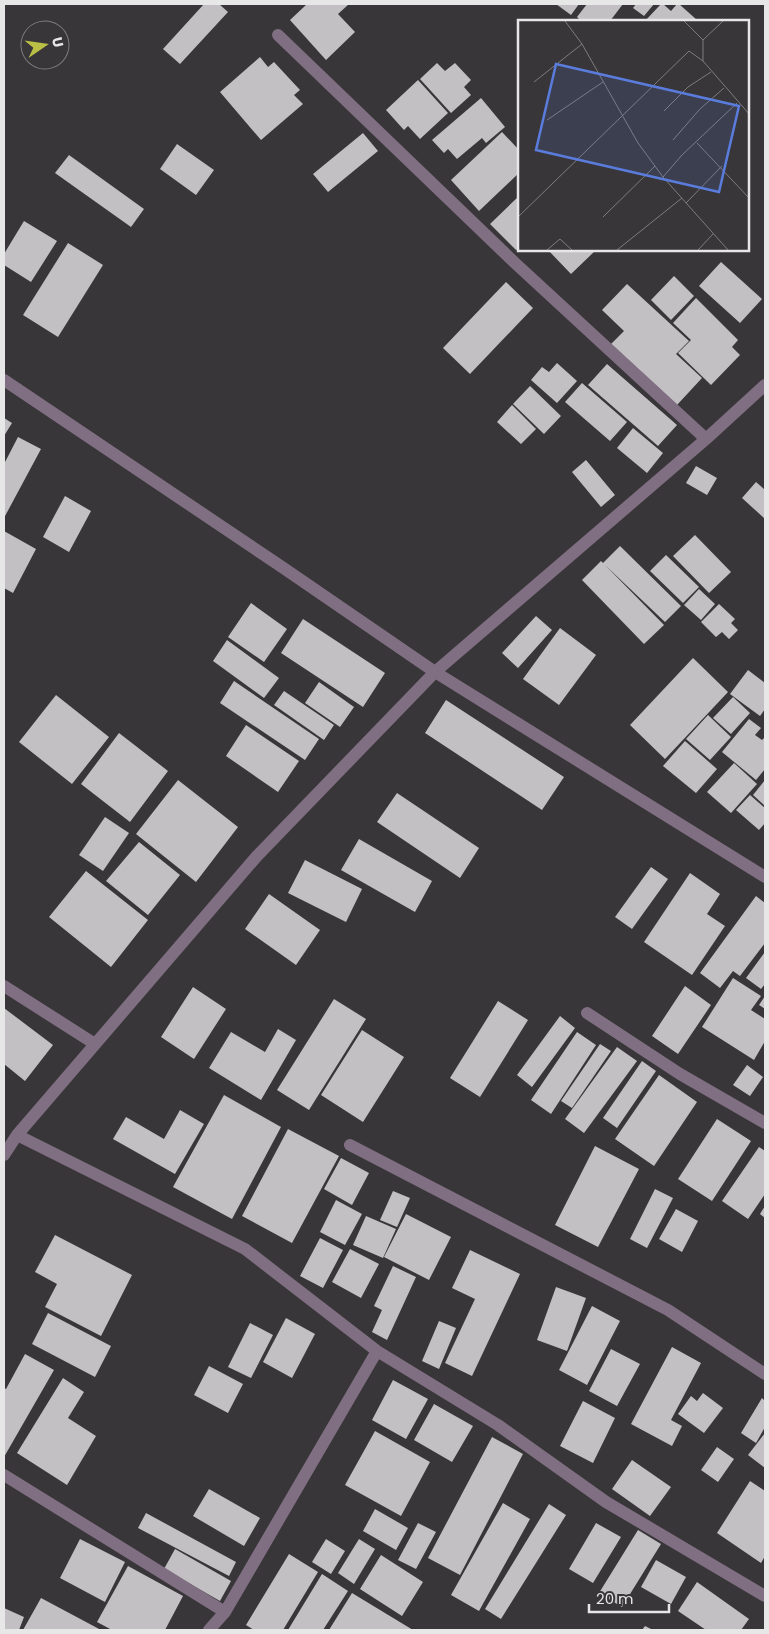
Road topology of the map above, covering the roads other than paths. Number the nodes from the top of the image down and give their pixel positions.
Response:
1 (278, 35) dead end
2 (4, 380) edge
3 (765, 385) edge
4 (706, 439) junction
5 (435, 672) junction
6 (765, 877) edge
7 (4, 986) edge
8 (587, 1013) dead end
9 (95, 1044) junction
10 (765, 1123) edge
11 (17, 1135) junction
12 (350, 1145) dead end
13 (4, 1155) edge
14 (377, 1351) junction
15 (765, 1374) edge
16 (4, 1475) edge
17 (765, 1596) edge
18 (225, 1612) junction
19 (214, 1629) edge

1 - 4 street
2 - 5 street
3 - 4 street
4 - 5 street
5 - 6 street
5 - 9 street
7 - 9 street
8 - 10 street
9 - 11 street
11 - 13 street
11 - 14 street
12 - 15 street
14 - 17 street
14 - 18 street
16 - 18 street
18 - 19 street

